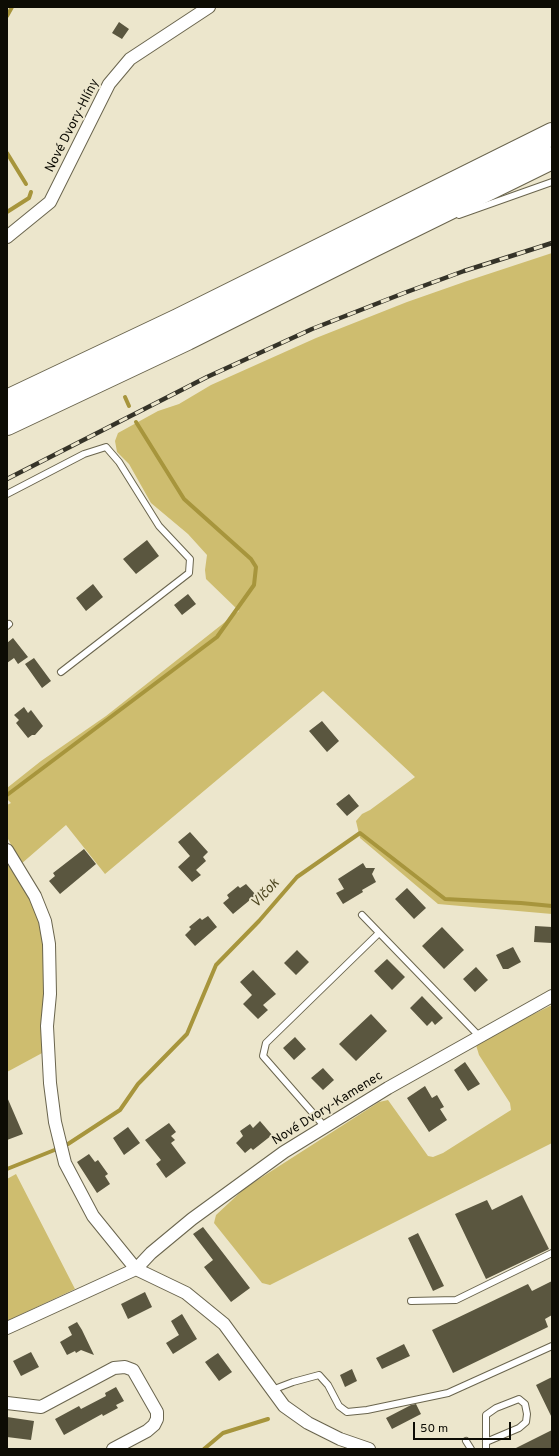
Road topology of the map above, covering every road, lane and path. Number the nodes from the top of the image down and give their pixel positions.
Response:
1 (209, 7) edge
2 (552, 134) edge
3 (552, 158) edge
4 (552, 182) edge
5 (455, 216) dead end
6 (432, 224) dead end
7 (7, 238) edge
8 (373, 246) junction
9 (7, 401) edge
10 (7, 424) edge
11 (7, 494) edge
12 (61, 672) dead end
13 (7, 850) edge
14 (362, 915) dead end
15 (379, 933) junction
16 (552, 996) edge
17 (478, 1036) junction
18 (325, 1127) junction
19 (552, 1254) edge
20 (136, 1269) junction
21 (411, 1301) dead end
22 (7, 1328) edge
23 (552, 1346) edge
24 (272, 1390) junction
25 (7, 1403) edge
26 (466, 1441) dead end
27 (486, 1446) edge
28 (113, 1449) edge
29 (369, 1449) edge
30 (471, 1449) edge

1 - 7 street, Nové Dvory-Hlíny
2 - 9 highway
3 - 8 highway
4 - 5 lane
6 - 8 lane
8 - 10 highway
11 - 12 lane
13 - 20 street
14 - 15 lane
15 - 17 lane
15 - 18 lane
16 - 17 street, Nové Dvory-Kamenec
17 - 18 street, Nové Dvory-Kamenec
18 - 20 street, Nové Dvory-Kamenec
19 - 21 lane
20 - 22 street, Nové Dvory-Kamenec
20 - 24 street
23 - 24 lane
24 - 29 street
25 - 28 street
26 - 30 lane
27 - 27 lane

